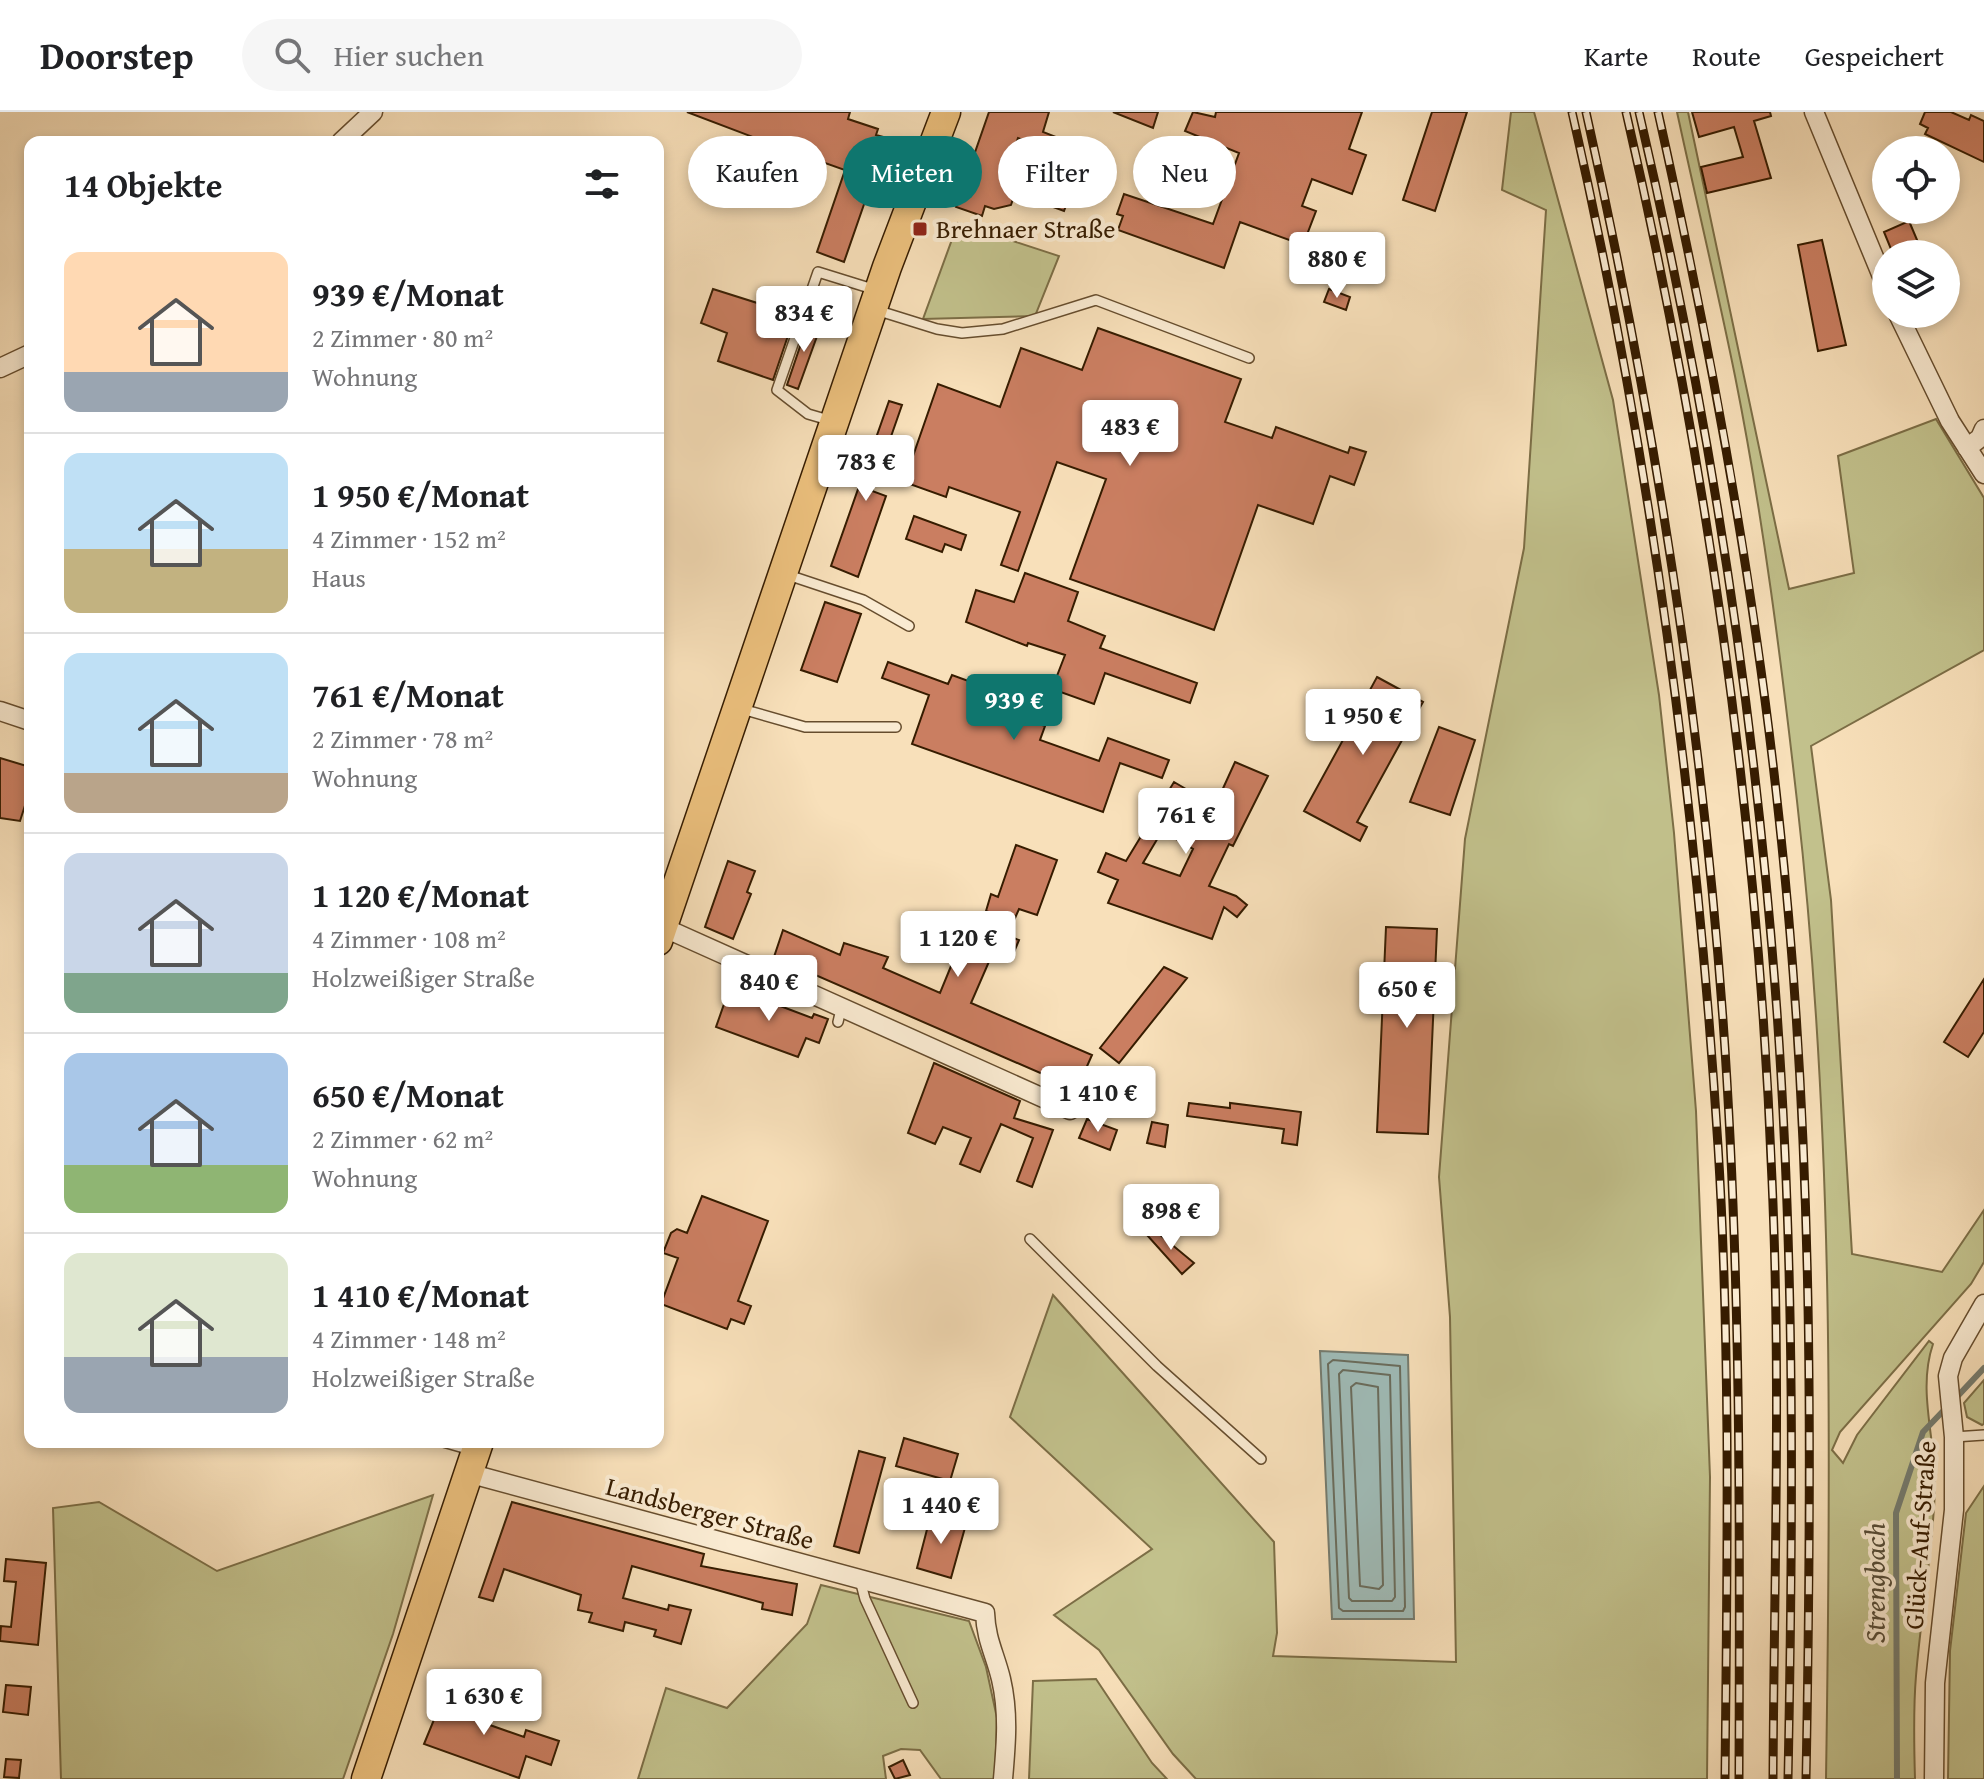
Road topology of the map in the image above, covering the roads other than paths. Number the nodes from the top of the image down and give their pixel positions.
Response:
1 (373, 112) edge
2 (946, 112) edge
3 (1814, 112) edge
4 (347, 136) edge
5 (1872, 252) edge
6 (876, 300) junction
7 (1905, 328) edge
8 (24, 357) edge
9 (1249, 358) dead end
10 (0, 368) edge
11 (835, 422) junction
12 (1984, 429) edge
13 (1967, 448) junction
14 (1984, 474) edge
15 (785, 574) junction
16 (909, 626) dead end
17 (739, 708) junction
18 (0, 711) edge
19 (24, 719) edge
20 (896, 727) dead end
21 (664, 920) edge
22 (664, 933) edge
23 (1070, 1110) dead end
24 (1030, 1239) dead end
25 (1984, 1304) edge
26 (1953, 1429) junction
27 (1984, 1435) edge
28 (474, 1456) edge
29 (1261, 1459) dead end
30 (860, 1580) junction
31 (913, 1703) dead end
32 (366, 1779) edge
33 (1003, 1779) edge
34 (1934, 1779) edge

1 - 4 street
2 - 6 main road
3 - 5 street
6 - 9 lane
6 - 11 main road
6 - 11 lane
7 - 13 street
8 - 10 street
11 - 15 main road
12 - 13 street
13 - 14 street
15 - 16 lane
15 - 17 main road
17 - 20 lane
17 - 21 main road
18 - 19 street
22 - 23 street
24 - 29 lane
25 - 26 street, Glück-Auf-Straße
26 - 27 lane
26 - 34 street, Glück-Auf-Straße
28 - 30 street, Landsberger Straße
28 - 32 main road
30 - 31 lane
30 - 33 street, Landsberger Straße

